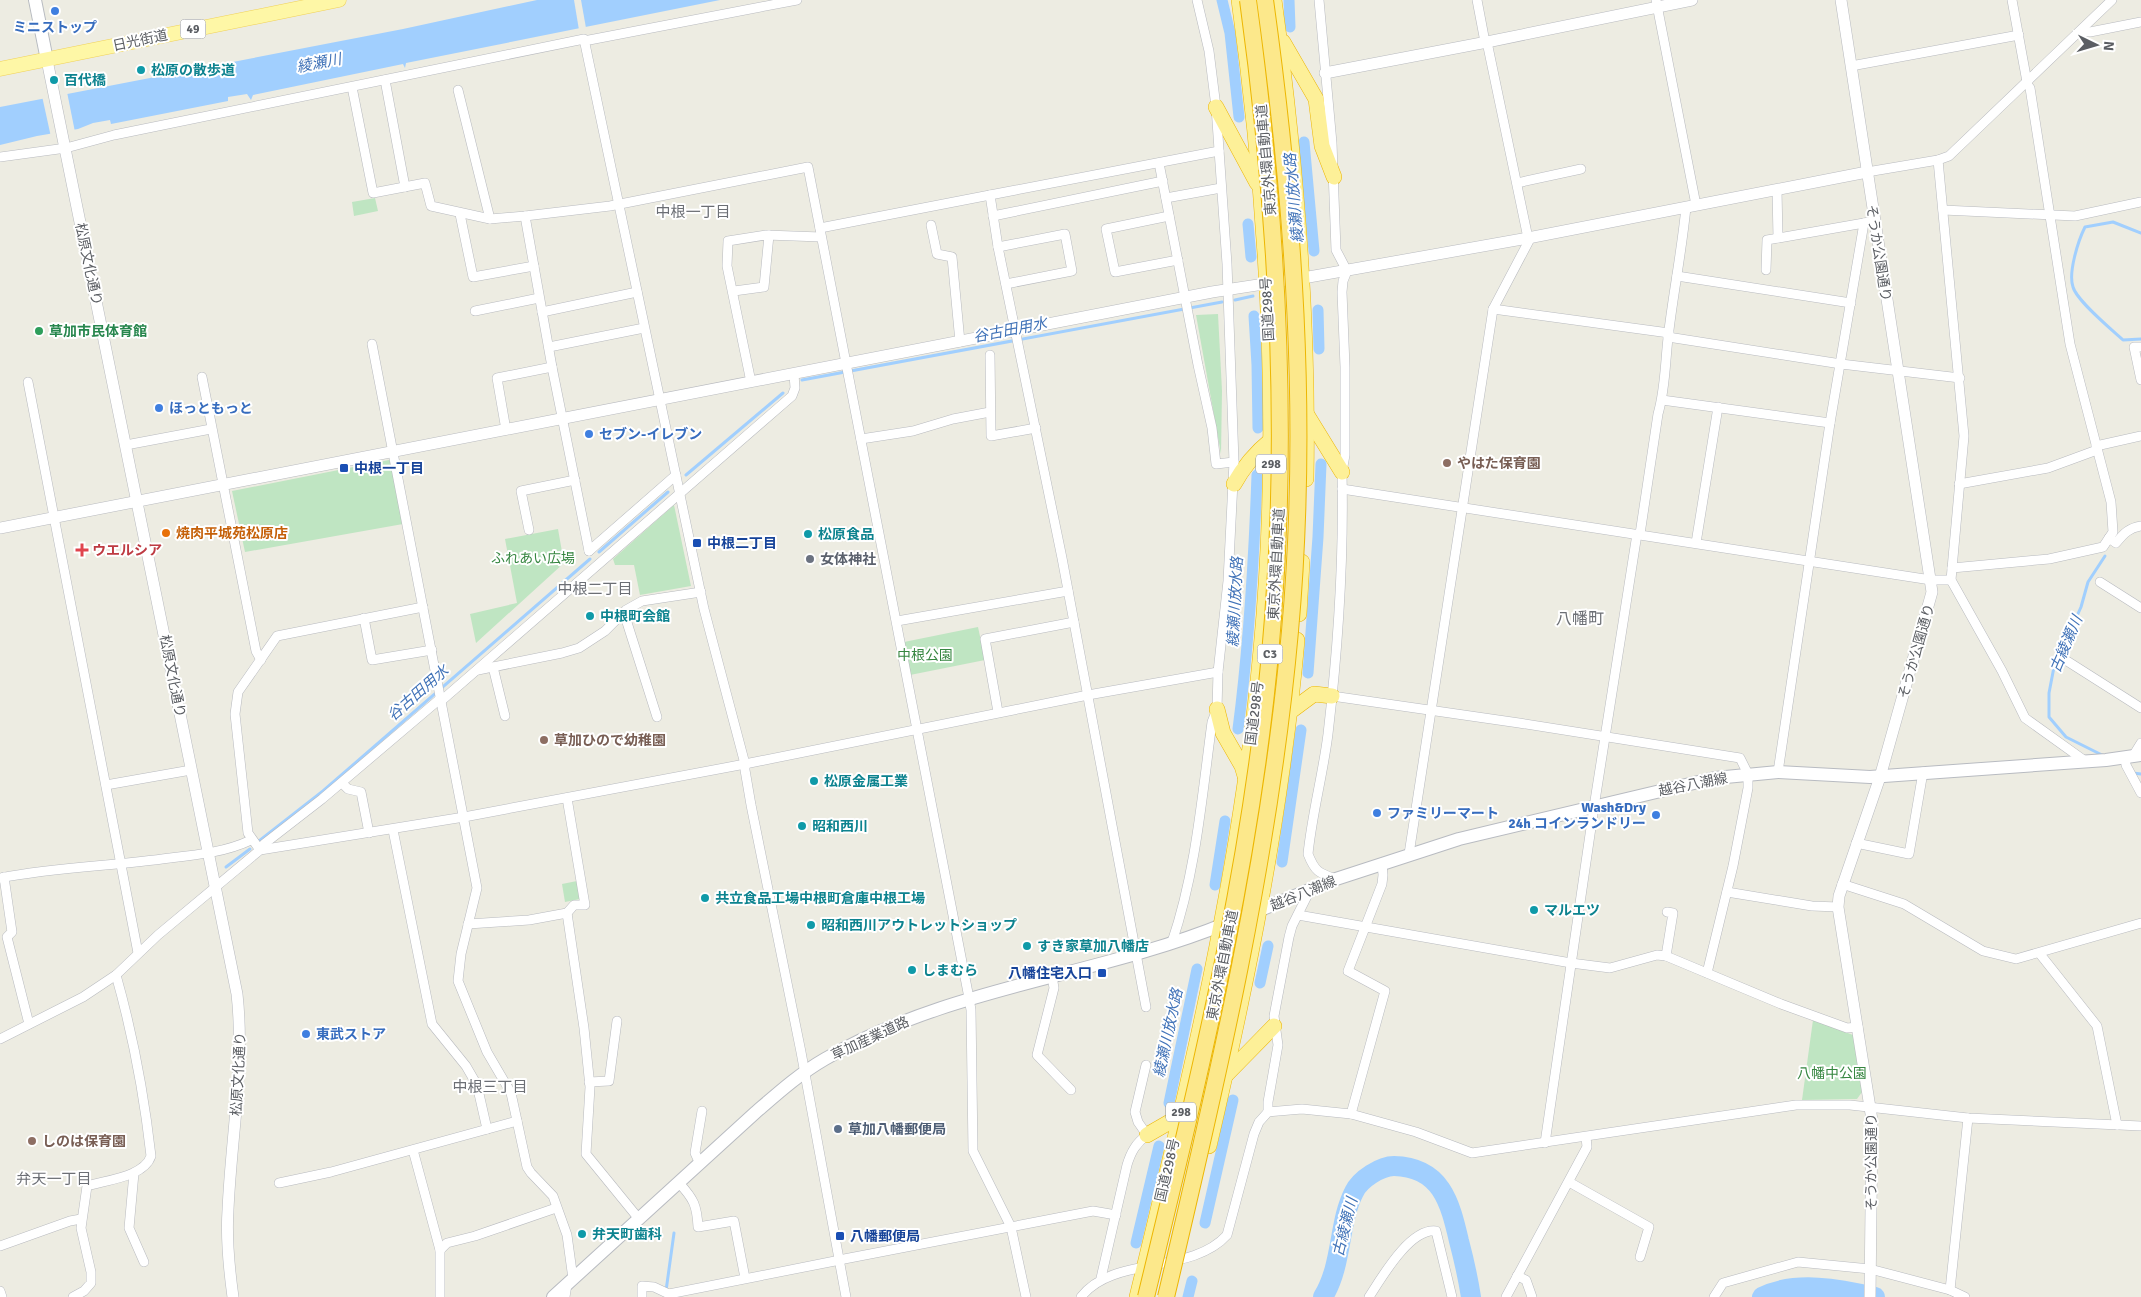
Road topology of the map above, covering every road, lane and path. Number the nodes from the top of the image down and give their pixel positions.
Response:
1 (35, 0) edge
2 (339, 0) edge
3 (797, 0) edge
4 (1198, 0) edge
5 (1239, 0) edge
6 (1248, 0) edge
7 (1265, 0) edge
8 (1274, 0) edge
9 (1319, 0) edge
10 (1477, 0) edge
11 (1692, 0) edge
12 (1841, 0) edge
13 (2012, 0) edge
14 (2112, 0) edge
15 (776, 2) edge
16 (1657, 3) edge
17 (2141, 22) edge
18 (2081, 31) junction
19 (2018, 35) junction
20 (1279, 37) junction
21 (584, 41) junction
22 (1486, 42) junction
23 (47, 60) junction
24 (1851, 66) junction
25 (0, 69) edge
26 (1325, 73) junction
27 (385, 80) junction
28 (2027, 83) junction
29 (352, 87) junction
30 (458, 90) dead end
31 (1216, 107) junction
32 (65, 144) junction
33 (1218, 151) junction
34 (0, 158) edge
35 (1938, 160) junction
36 (1159, 163) junction
37 (1581, 170) dead end
38 (1867, 172) junction
39 (1334, 177) junction
40 (1162, 181) junction
41 (1516, 183) junction
42 (405, 187) junction
43 (1221, 188) junction
44 (1260, 188) junction
45 (1777, 190) junction
46 (990, 195) junction
47 (1166, 198) junction
48 (2141, 202) edge
49 (619, 205) junction
50 (1691, 206) junction
51 (1942, 210) junction
52 (460, 214) junction
53 (2050, 215) junction
54 (525, 216) junction
55 (992, 216) junction
56 (1169, 216) junction
57 (490, 219) junction
58 (1869, 222) junction
59 (931, 225) dead end
60 (820, 232) junction
61 (769, 235) junction
62 (1530, 238) junction
63 (1778, 238) junction
64 (998, 247) junction
65 (1178, 260) junction
66 (534, 266) junction
67 (1766, 270) dead end
68 (1347, 271) junction
69 (1677, 276) junction
70 (1303, 278) junction
71 (1006, 284) junction
72 (1266, 284) junction
73 (734, 291) junction
74 (1229, 291) junction
75 (637, 292) junction
76 (539, 298) junction
77 (1186, 298) junction
78 (1851, 303) junction
79 (1493, 308) junction
80 (475, 311) dead end
81 (542, 312) junction
82 (644, 328) junction
83 (1015, 332) junction
84 (1669, 336) junction
85 (960, 342) junction
86 (372, 344) dead end
87 (549, 347) junction
88 (2141, 347) edge
89 (990, 355) dead end
90 (846, 364) junction
91 (1841, 364) junction
92 (552, 368) junction
93 (1898, 370) junction
94 (794, 374) junction
95 (202, 377) dead end
96 (1960, 378) junction
97 (2141, 380) edge
98 (28, 382) dead end
99 (751, 382) junction
100 (660, 400) junction
101 (1662, 400) junction
102 (1718, 407) junction
103 (990, 412) junction
104 (1307, 416) junction
105 (563, 419) junction
106 (1830, 423) junction
107 (1036, 428) junction
108 (212, 429) junction
109 (506, 430) junction
110 (2141, 436) edge
111 (861, 439) junction
112 (1271, 440) junction
113 (126, 445) junction
114 (2097, 448) junction
115 (393, 452) junction
116 (1234, 462) junction
117 (1342, 472) junction
118 (676, 475) junction
119 (575, 480) junction
120 (1234, 484) junction
121 (1959, 484) junction
122 (223, 485) junction
123 (1342, 489) junction
124 (680, 495) junction
125 (138, 501) junction
126 (1462, 508) junction
127 (54, 518) junction
128 (2141, 526) edge
129 (0, 528) edge
130 (529, 530) dead end
131 (1638, 534) junction
132 (2109, 538) junction
133 (1696, 543) junction
134 (1810, 562) junction
135 (1952, 568) junction
136 (1931, 580) junction
137 (1951, 580) junction
138 (2100, 582) dead end
139 (1068, 591) junction
140 (701, 592) junction
141 (423, 607) junction
142 (2141, 608) edge
143 (624, 613) junction
144 (364, 618) junction
145 (896, 622) junction
146 (1074, 622) junction
147 (432, 650) junction
148 (261, 660) junction
149 (2067, 661) dead end
150 (493, 667) junction
151 (478, 670) junction
152 (1218, 672) junction
153 (1088, 694) junction
154 (1332, 696) junction
155 (441, 700) junction
156 (2141, 708) edge
157 (1217, 709) junction
158 (1430, 710) junction
159 (1291, 711) junction
160 (998, 712) junction
161 (505, 716) dead end
162 (657, 717) dead end
163 (917, 728) junction
164 (1605, 736) junction
165 (2141, 743) edge
166 (2133, 756) edge
167 (2085, 761) junction
168 (745, 764) junction
169 (192, 770) junction
170 (1778, 772) junction
171 (1923, 772) junction
172 (1748, 774) junction
173 (1880, 776) junction
174 (1246, 780) junction
175 (342, 783) junction
176 (106, 786) junction
177 (2141, 793) edge
178 (567, 798) junction
179 (1594, 807) junction
180 (464, 817) junction
181 (393, 830) junction
182 (369, 834) junction
183 (251, 840) junction
184 (1856, 843) junction
185 (260, 850) junction
186 (209, 853) junction
187 (1409, 854) junction
188 (1382, 864) junction
189 (121, 865) junction
190 (2, 877) edge
191 (1336, 879) junction
192 (1842, 884) junction
193 (216, 886) junction
194 (1312, 888) junction
195 (1727, 892) junction
196 (1838, 907) junction
197 (1261, 910) junction
198 (1667, 912) dead end
199 (567, 913) junction
200 (1298, 916) junction
201 (468, 924) junction
202 (2141, 924) edge
203 (1220, 926) junction
204 (1366, 927) junction
205 (1172, 942) junction
206 (138, 953) junction
207 (1135, 954) junction
208 (2040, 954) junction
209 (1666, 956) junction
210 (1571, 963) junction
211 (1708, 973) junction
212 (116, 975) junction
213 (1052, 976) junction
214 (969, 998) junction
215 (1146, 1007) dead end
216 (617, 1021) dead end
217 (29, 1024) junction
218 (1274, 1026) junction
219 (1858, 1027) junction
220 (0, 1039) edge
221 (1146, 1064) dead end
222 (805, 1072) junction
223 (1226, 1075) junction
224 (589, 1082) junction
225 (1071, 1090) dead end
226 (1871, 1106) junction
227 (702, 1111) dead end
228 (1268, 1112) junction
229 (1351, 1114) junction
230 (1180, 1116) junction
231 (1968, 1118) junction
232 (517, 1122) junction
233 (2117, 1125) junction
234 (2141, 1126) edge
235 (487, 1129) junction
236 (1147, 1135) junction
237 (1586, 1137) junction
238 (1545, 1143) junction
239 (413, 1150) junction
240 (700, 1164) junction
241 (134, 1173) junction
242 (1569, 1182) junction
243 (279, 1183) dead end
244 (679, 1183) junction
245 (556, 1208) junction
246 (1116, 1215) junction
247 (81, 1219) junction
248 (639, 1219) junction
249 (1011, 1227) junction
250 (0, 1246) edge
251 (440, 1250) junction
252 (1640, 1257) dead end
253 (1184, 1258) junction
254 (839, 1260) junction
255 (144, 1262) dead end
256 (1144, 1268) junction
257 (1870, 1273) junction
258 (1517, 1276) junction
259 (745, 1278) junction
260 (1102, 1278) junction
261 (568, 1287) edge
262 (1950, 1290) junction
263 (0, 1291) edge
264 (2, 1297) edge
265 (73, 1297) edge
266 (232, 1297) edge
267 (440, 1297) edge
268 (553, 1297) edge
269 (642, 1297) edge
270 (846, 1297) edge
271 (1026, 1297) edge
272 (1081, 1297) edge
273 (1137, 1297) edge
274 (1146, 1297) edge
275 (1166, 1297) edge
276 (1174, 1297) edge
277 (1369, 1297) edge
278 (1452, 1297) edge
279 (1506, 1297) edge
280 (1532, 1297) edge
281 (1714, 1297) edge
282 (1870, 1297) edge
283 (1965, 1297) edge

1 - 23 main road
2 - 23 main road, 日光街道 / 49
3 - 15 street
4 - 31 street
5 - 44 highway, 国道298号 / 298
6 - 274 highway, 東京外環自動車道 / C3, bridge
7 - 275 highway, 東京外環自動車道 / C3, bridge
8 - 20 highway, 298
9 - 26 street
10 - 22 street
11 - 16 street
12 - 24 street, そうか公園通り
13 - 19 street
14 - 18 street
15 - 21 street
16 - 22 street
16 - 50 street
17 - 18 street
18 - 28 street
19 - 24 street
19 - 28 street
20 - 39 highway
20 - 70 highway, 298
21 - 27 street
21 - 49 street
22 - 26 street
22 - 41 street
23 - 25 main road, 日光街道 / 49
23 - 32 street, 松原文化通り
24 - 38 street, そうか公園通り
26 - 39 street
27 - 29 street
27 - 42 street
28 - 35 street
28 - 53 street
29 - 32 street
29 - 42 street
30 - 57 street
31 - 33 street
31 - 44 highway
32 - 34 street
32 - 113 street, 松原文化通り
33 - 36 street
33 - 43 street
35 - 38 street
35 - 51 street
36 - 40 street
36 - 46 street
37 - 41 street
38 - 45 street
38 - 58 street, そうか公園通り
39 - 68 street
40 - 47 street
40 - 55 street
41 - 62 street
42 - 52 street
43 - 47 street
43 - 74 street
44 - 72 highway, 国道298号 / 298
45 - 50 street
45 - 63 street
46 - 55 street
46 - 60 street
47 - 56 street
48 - 53 street
49 - 54 street
49 - 60 street
49 - 75 street
50 - 62 street
50 - 69 street
51 - 53 street
51 - 96 street
52 - 57 street
52 - 66 street
53 - 114 street
54 - 57 street
54 - 66 street
55 - 64 street
56 - 65 street
56 - 65 street
58 - 63 street
58 - 78 street
58 - 93 street, そうか公園通り
59 - 85 street
60 - 61 street
60 - 90 street
61 - 73 street
61 - 73 street
62 - 68 street
62 - 79 street
63 - 67 street
64 - 71 street
64 - 71 street
65 - 77 street
66 - 76 street
68 - 70 street
68 - 117 street
69 - 78 street
69 - 84 street
70 - 72 street
70 - 104 highway, 298
71 - 83 street
72 - 74 street
72 - 112 highway, 国道298号 / 298
73 - 99 street
74 - 77 street
74 - 116 street
75 - 81 street
75 - 82 street
76 - 80 street
76 - 81 street
77 - 83 street
77 - 116 street
78 - 91 street
79 - 84 street
79 - 126 street
81 - 87 street
82 - 87 street
82 - 100 street
83 - 85 street
83 - 107 street
84 - 91 street
84 - 101 street
85 - 90 street
86 - 115 street
87 - 92 street
88 - 97 street
89 - 103 street
90 - 94 street
90 - 111 street
91 - 93 street
91 - 106 street
92 - 105 street
92 - 109 street
93 - 96 street
93 - 136 street, そうか公園通り
94 - 99 street
94 - 124 street
95 - 108 street
96 - 121 street
98 - 127 street
99 - 100 street
100 - 105 street
100 - 118 street
101 - 102 street
101 - 131 street
102 - 106 street
102 - 133 street
103 - 107 street
103 - 111 street
104 - 117 highway
104 - 159 highway, 298
105 - 109 street
105 - 119 street
106 - 134 street
107 - 139 street
108 - 113 street
108 - 122 street
109 - 115 street
110 - 114 street
111 - 145 street
112 - 120 highway
112 - 174 highway, 国道298号 / 298
113 - 125 street, 松原文化通り
114 - 121 street
114 - 132 street
115 - 122 street
115 - 141 street
116 - 120 street
117 - 123 street
118 - 119 street
118 - 124 street
119 - 130 street
120 - 152 street
121 - 135 street
122 - 125 street
122 - 148 street
123 - 126 street
123 - 154 street
124 - 140 street
124 - 151 street
125 - 127 street
125 - 169 street, 松原文化通り
126 - 131 street
126 - 158 street
127 - 129 street
127 - 176 street
128 - 132 street
131 - 133 street
131 - 164 street
132 - 135 street
133 - 134 street
134 - 136 street
134 - 170 street
135 - 137 street
136 - 137 street
136 - 173 street, そうか公園通り
137 - 167 street
138 - 142 street
139 - 145 street
139 - 146 street
140 - 143 street
140 - 168 street
141 - 144 street
141 - 147 street
143 - 150 street
143 - 162 street
144 - 147 street
144 - 148 street
145 - 163 street
146 - 153 street
146 - 160 street
147 - 155 street
148 - 183 street
149 - 156 street
150 - 151 street
150 - 161 street
151 - 155 street
152 - 153 street
152 - 157 street
153 - 160 street
153 - 207 street
154 - 158 street
154 - 159 highway
154 - 191 street
155 - 175 street
155 - 180 street
157 - 174 highway
157 - 205 street
158 - 164 street
158 - 187 street
159 - 197 highway, 298
160 - 163 street
163 - 168 street
163 - 214 street
164 - 172 street
164 - 179 street
165 - 166 street
166 - 167 main road, 越谷八潮線
166 - 177 street
167 - 171 main road, 越谷八潮線
168 - 178 street
168 - 222 street
169 - 176 street
169 - 186 street, 松原文化通り
170 - 172 main road, 越谷八潮線
170 - 173 main road, 越谷八潮線
171 - 173 main road, 越谷八潮線
171 - 184 street
172 - 179 main road, 越谷八潮線
172 - 195 street
173 - 184 street, そうか公園通り
174 - 203 highway, 国道298号 / 298
175 - 182 street
175 - 185 street
176 - 189 street
178 - 180 street
178 - 199 street
179 - 187 main road, 越谷八潮線
179 - 210 street
180 - 181 street
180 - 201 street
181 - 182 street
181 - 235 street
182 - 185 street
183 - 185 street
183 - 186 street
184 - 192 street, そうか公園通り
185 - 193 street
186 - 189 street
186 - 193 street, 松原文化通り
187 - 188 main road, 越谷八潮線
188 - 191 main road, 越谷八潮線
188 - 204 street
189 - 190 street
189 - 206 street
190 - 217 street
191 - 194 main road, 越谷八潮線
192 - 196 street, そうか公園通り
192 - 208 street
193 - 206 street
193 - 266 street, 松原文化通り
194 - 197 main road, 越谷八潮線
194 - 200 street
195 - 196 street
195 - 211 street
196 - 219 street, そうか公園通り
197 - 203 main road, 草加産業道路
197 - 223 highway, 298
198 - 209 street
199 - 201 street
199 - 224 street
200 - 204 street
200 - 218 street
201 - 232 street
202 - 208 street
203 - 205 main road, 草加産業道路
203 - 230 highway, 国道298号 / 298
204 - 210 street
204 - 229 street
205 - 207 main road, 草加産業道路
206 - 212 street
207 - 213 main road, 草加産業道路
207 - 215 street
208 - 233 street
209 - 210 street
209 - 211 street
210 - 238 street
211 - 219 street
212 - 217 street
212 - 241 street
213 - 214 main road, 草加産業道路
213 - 225 street
214 - 222 main road, 草加産業道路
214 - 249 street
216 - 224 street
217 - 220 street
218 - 223 highway
218 - 228 street
219 - 226 street, そうか公園通り
221 - 236 street
222 - 240 main road, 草加産業道路
222 - 254 street
223 - 253 highway, 298
224 - 248 street
226 - 231 street
226 - 237 street
226 - 257 street, そうか公園通り
227 - 240 street
228 - 229 street
228 - 253 street
229 - 238 street
230 - 236 highway
230 - 256 highway, 国道298号 / 298
231 - 233 street
231 - 262 street
232 - 235 street
232 - 245 street
233 - 234 street
235 - 239 street
236 - 246 street
237 - 238 street
237 - 242 street
239 - 243 street
239 - 251 street
240 - 244 main road, 草加産業道路
241 - 247 street
241 - 255 street
242 - 252 street
242 - 258 street
244 - 248 main road, 草加産業道路
244 - 259 street
245 - 251 street
245 - 261 street
246 - 249 street
246 - 260 street
247 - 250 street
247 - 265 street
248 - 261 main road, 草加産業道路
249 - 254 street
249 - 271 street
251 - 267 street
253 - 256 street
253 - 276 highway, 298
254 - 259 street
254 - 270 street
256 - 260 street
256 - 273 highway, 国道298号 / 298
257 - 262 street
257 - 281 street
257 - 282 street, そうか公園通り
258 - 279 street
258 - 280 street
259 - 269 street
260 - 272 street
261 - 268 main road, 草加産業道路
262 - 283 street
263 - 264 street
277 - 278 street

